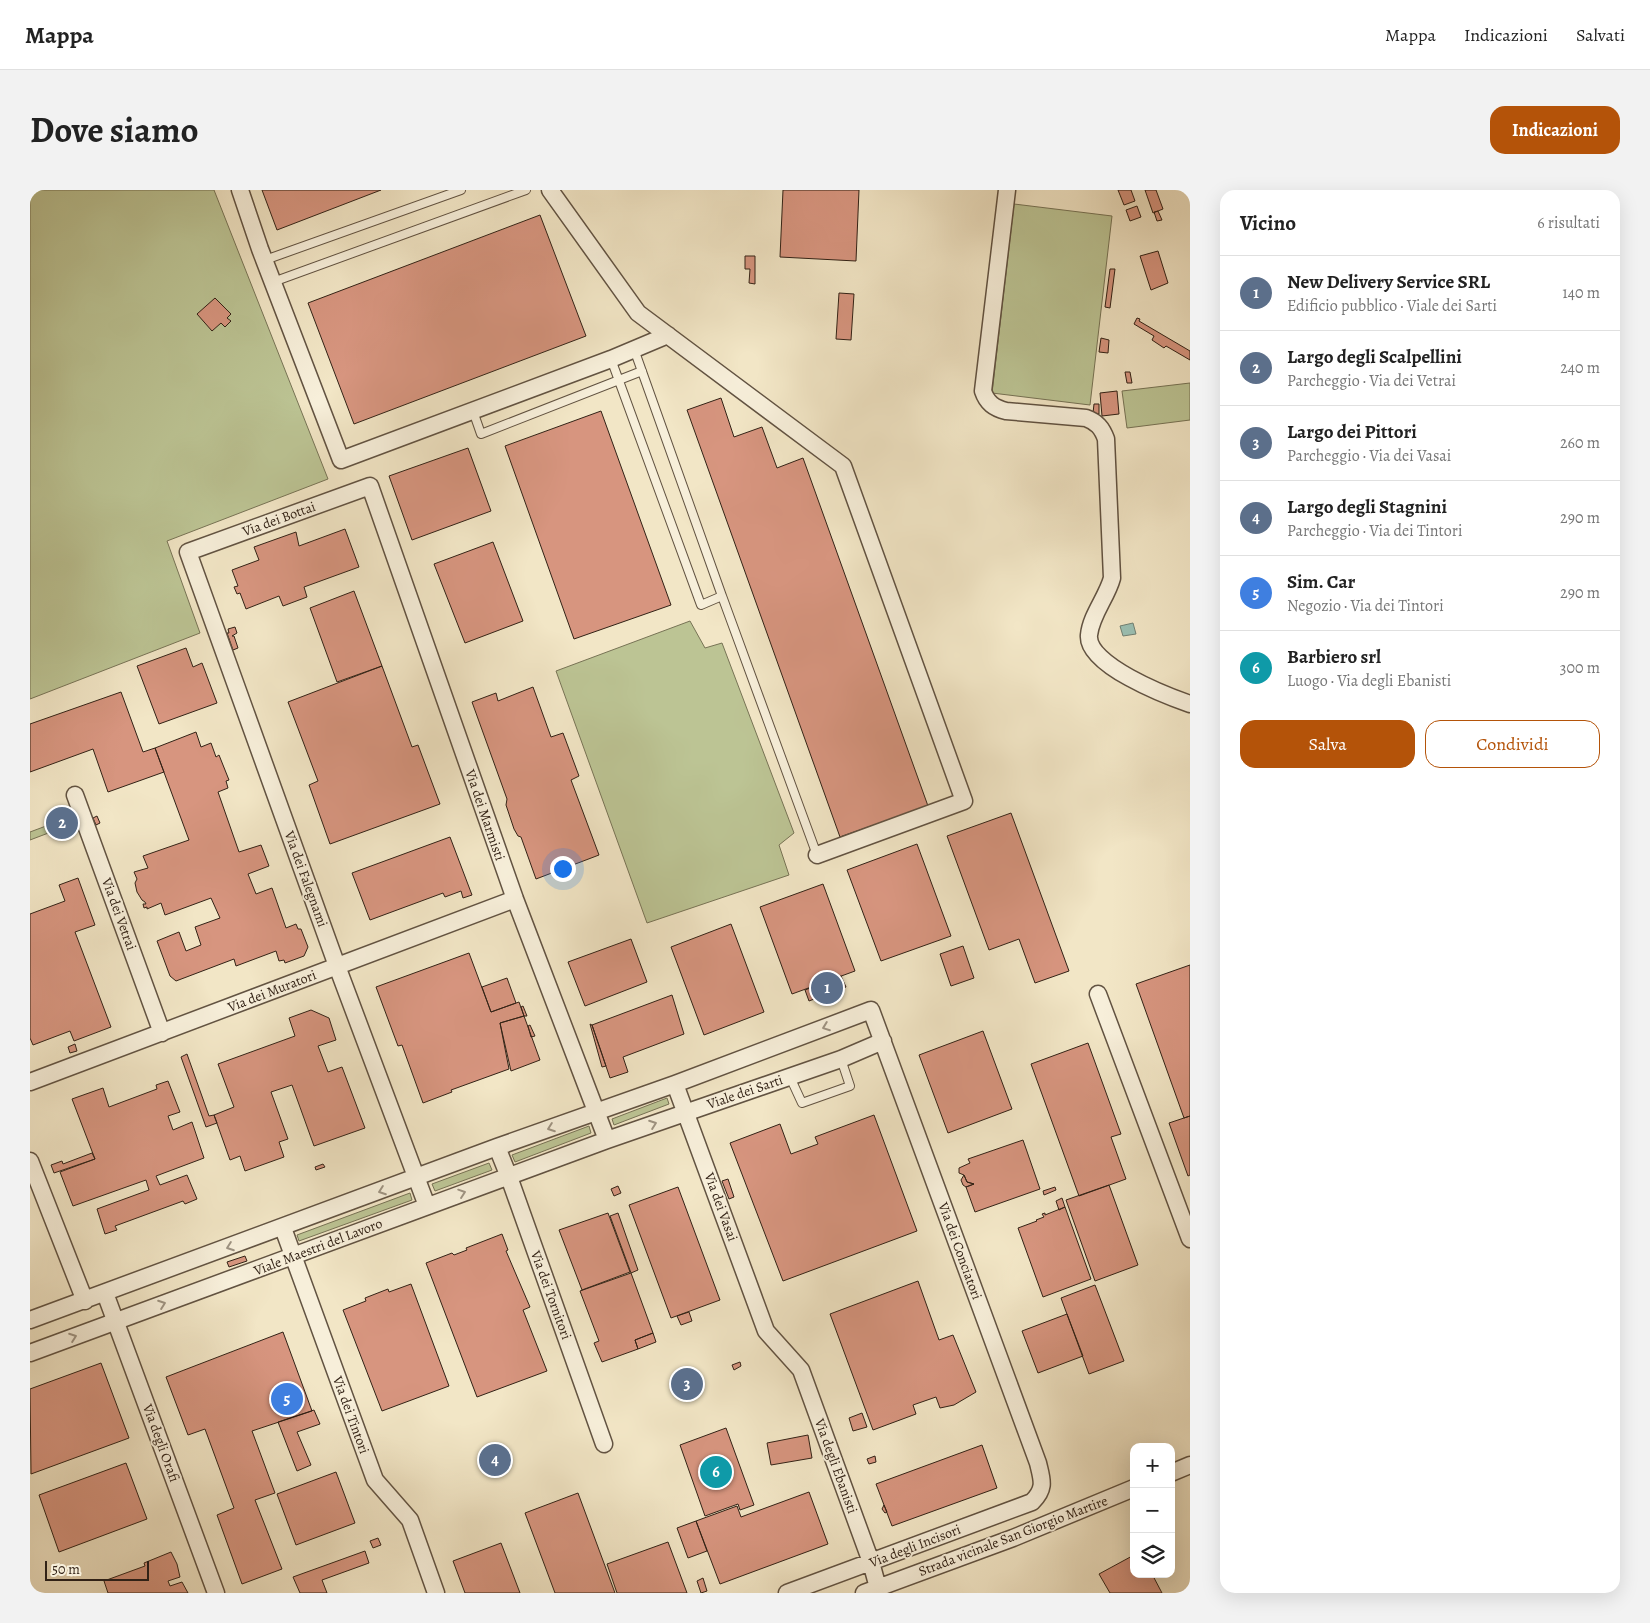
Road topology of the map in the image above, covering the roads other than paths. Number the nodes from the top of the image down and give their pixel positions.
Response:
1 (240, 190) edge
2 (461, 190) edge
3 (526, 190) edge
4 (550, 190) edge
5 (1007, 190) edge
6 (265, 260) junction
7 (273, 282) junction
8 (668, 336) junction
9 (634, 349) junction
10 (611, 358) junction
11 (642, 371) junction
12 (619, 380) junction
13 (472, 410) junction
14 (370, 486) joint
15 (188, 552) joint
16 (722, 596) junction
17 (1190, 704) edge
18 (75, 795) dead end
19 (817, 855) joint
20 (514, 900) junction
21 (337, 966) junction
22 (1098, 994) dead end
23 (162, 1033) junction
24 (883, 1041) junction
25 (841, 1059) junction
26 (790, 1077) junction
27 (30, 1082) edge
28 (676, 1084) junction
29 (597, 1111) junction
30 (686, 1112) junction
31 (607, 1140) junction
32 (497, 1147) junction
33 (30, 1162) edge
34 (509, 1177) junction
35 (416, 1178) junction
36 (426, 1206) junction
37 (283, 1228) junction
38 (1190, 1239) edge
39 (293, 1257) junction
40 (106, 1293) junction
41 (84, 1301) junction
42 (30, 1320) edge
43 (117, 1321) junction
44 (30, 1354) edge
45 (801, 1370) joint
46 (604, 1444) dead end
47 (1190, 1465) edge
48 (1175, 1471) edge
49 (1130, 1490) edge
50 (1040, 1494) joint
51 (871, 1562) junction
52 (871, 1590) edge
53 (216, 1593) edge
54 (436, 1593) edge
55 (787, 1593) edge

1 - 6 street
2 - 6 lane
3 - 7 lane
4 - 8 street
5 - 17 street
6 - 7 street
7 - 13 street
8 - 9 street
8 - 19 street
9 - 10 street
9 - 11 lane
10 - 12 lane
10 - 13 street
11 - 12 lane
11 - 16 lane
12 - 13 lane
12 - 16 lane
14 - 15 street, Via dei Bottai
14 - 20 street, Via dei Marmisti
15 - 21 street, Via dei Falegnami
16 - 19 lane
18 - 23 street, Via dei Vetrai
20 - 21 street, Via dei Muratori
20 - 29 street, Via dei Marmisti
21 - 23 street, Via dei Muratori
21 - 35 street, Via dei Falegnami
22 - 38 street
23 - 27 street, Via dei Muratori
24 - 25 street, Viale dei Sarti
24 -> 28 street, Via dei Conciatori
24 - 50 street, Via dei Conciatori
25 - 26 street, Viale dei Sarti
25 - 26 lane
26 - 30 street, Viale dei Sarti
28 - 29 street
28 - 30 street, Via dei Vasai
29 - 31 street, Via dei Marmisti
29 -> 32 street
31 -> 30 street, Viale dei Sarti
30 - 45 street, Via dei Vasai
31 - 34 street, Viale Maestri del Lavoro
32 - 34 street, Via dei Tornitori
32 - 35 street
33 - 41 street
36 -> 34 street, Viale Maestri del Lavoro
34 - 46 street, Via dei Tornitori
35 - 36 street, Via dei Falegnami
35 -> 37 street
36 - 39 street, Viale Maestri del Lavoro
37 - 39 street, Via dei Tintori
37 -> 40 street
43 -> 39 street, Viale Maestri del Lavoro
39 - 54 street, Via dei Tintori
40 - 41 street
40 - 43 street, Via degli Orafi
41 - 42 street
44 -> 43 street, Viale Maestri del Lavoro
43 - 53 street, Via degli Orafi
45 - 51 street, Via degli Ebanisti
47 - 48 street
49 - 52 street, Strada vicinale San Giorgio Martire
50 - 51 street, Via degli Incisori
51 - 52 street, Via degli Ebanisti
51 - 55 street, Via degli Incisori

